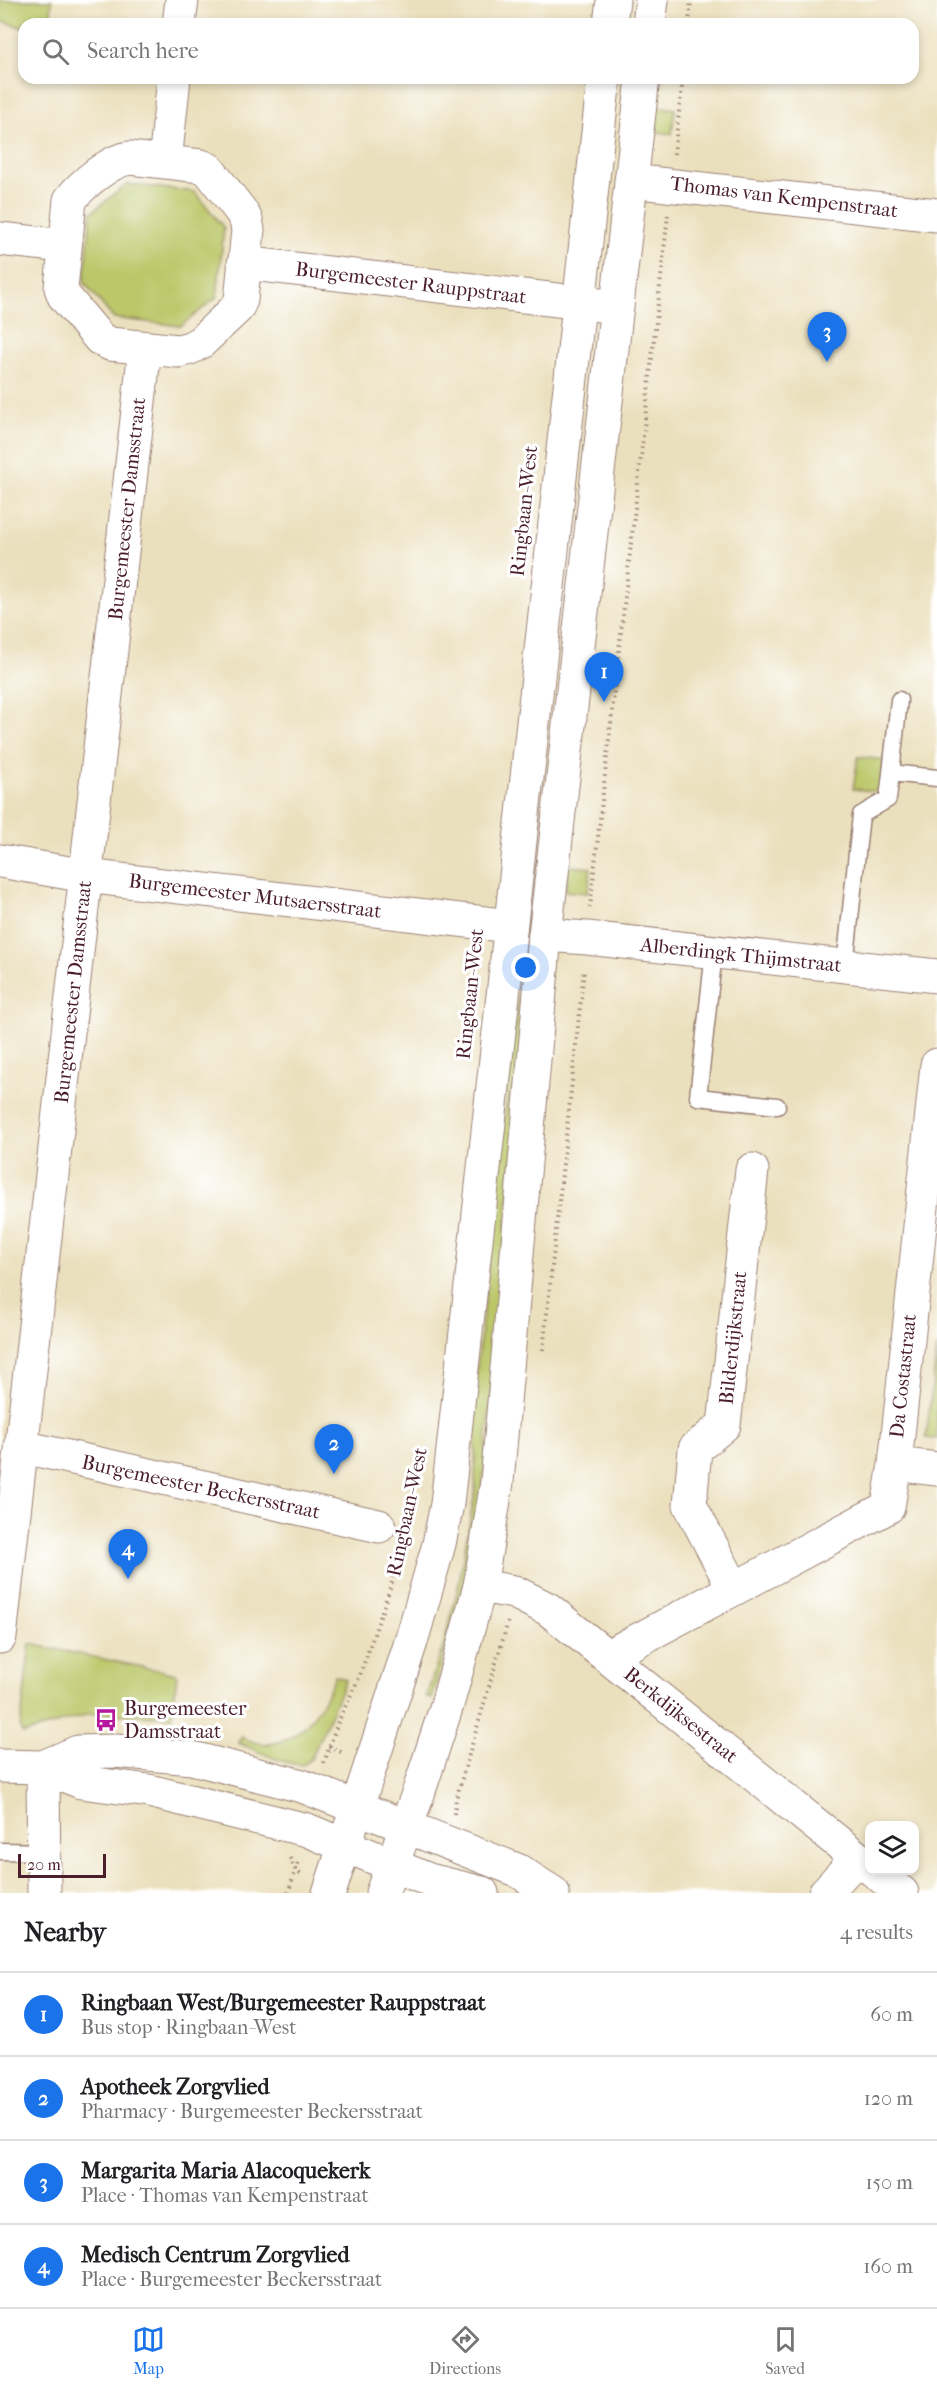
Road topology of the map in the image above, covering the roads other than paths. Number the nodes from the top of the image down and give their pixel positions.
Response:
1 (182, 0) edge
2 (613, 0) edge
3 (652, 0) edge
4 (180, 18) edge
5 (611, 18) edge
6 (650, 18) edge
7 (173, 84) edge
8 (603, 84) edge
9 (642, 84) edge
10 (165, 162) junction
11 (631, 181) junction
12 (937, 215) edge
13 (0, 239) edge
14 (64, 246) junction
15 (244, 263) junction
16 (578, 302) junction
17 (617, 307) junction
18 (145, 348) junction
19 (899, 700) dead end
20 (891, 773) junction
21 (937, 778) edge
22 (0, 861) edge
23 (86, 876) junction
24 (510, 926) junction
25 (545, 935) junction
26 (714, 952) junction
27 (845, 966) junction
28 (937, 975) edge
29 (937, 1065) edge
30 (777, 1106) dead end
31 (752, 1170) dead end
32 (925, 1290) edge
33 (23, 1447) junction
34 (895, 1464) junction
35 (937, 1469) edge
36 (396, 1530) road end
37 (480, 1586) junction
38 (734, 1589) junction
39 (0, 1637) edge
40 (608, 1656) junction
41 (0, 1766) edge
42 (43, 1767) junction
43 (357, 1808) junction
44 (406, 1827) junction
45 (345, 1845) junction
46 (0, 1851) edge
47 (44, 1852) junction
48 (865, 1865) edge
49 (865, 1867) edge
50 (878, 1875) edge
51 (387, 1879) edge
52 (44, 1893) edge
53 (329, 1893) edge
54 (482, 1893) edge
55 (553, 1893) edge
56 (825, 1893) edge
57 (902, 1893) edge

1 - 4 street
2 - 5 street
3 - 6 street
7 - 10 street
8 - 16 street, Ringbaan-West
9 - 11 street
10 - 14 street
10 - 15 street
11 - 12 street, Thomas van Kempenstraat
11 - 17 street
13 - 14 street
14 - 18 street
15 - 16 street, Burgemeester Rauppstraat
15 - 18 street
16 - 17 street, Burgemeester Rauppstraat
16 - 24 street, Ringbaan-West
17 - 25 street
18 - 23 street, Burgemeester Damsstraat
19 - 20 lane
20 - 21 lane
20 - 27 lane
22 - 23 street, Burgemeester Mutsaersstraat
23 - 24 street, Burgemeester Mutsaersstraat
23 - 33 street, Burgemeester Damsstraat
24 - 43 street, Ringbaan-West
25 - 26 street, Alberdingk Thijmstraat
25 - 37 street
26 - 27 street, Alberdingk Thijmstraat
26 - 30 lane
27 - 28 street, Alberdingk Thijmstraat
29 - 32 street, Da Costastraat
31 - 38 street, Bilderdijkstraat
32 - 34 street, Da Costastraat
33 - 36 street, Burgemeester Beckersstraat
33 - 39 street, Burgemeester Damsstraat
34 - 35 street
34 - 38 street
37 - 40 street, Berkdijksestraat
37 - 44 street
38 - 40 street
40 - 48 street, Berkdijksestraat
41 - 42 street
42 - 43 street
42 - 45 street
42 - 47 street
43 - 44 street
43 - 45 street, Ringbaan-West
44 - 51 street
44 - 55 street
45 - 51 street
45 - 53 street, Ringbaan-West
46 - 47 lane
47 - 52 street
49 - 56 street
50 - 57 street, Berkdijksestraat
51 - 54 street

